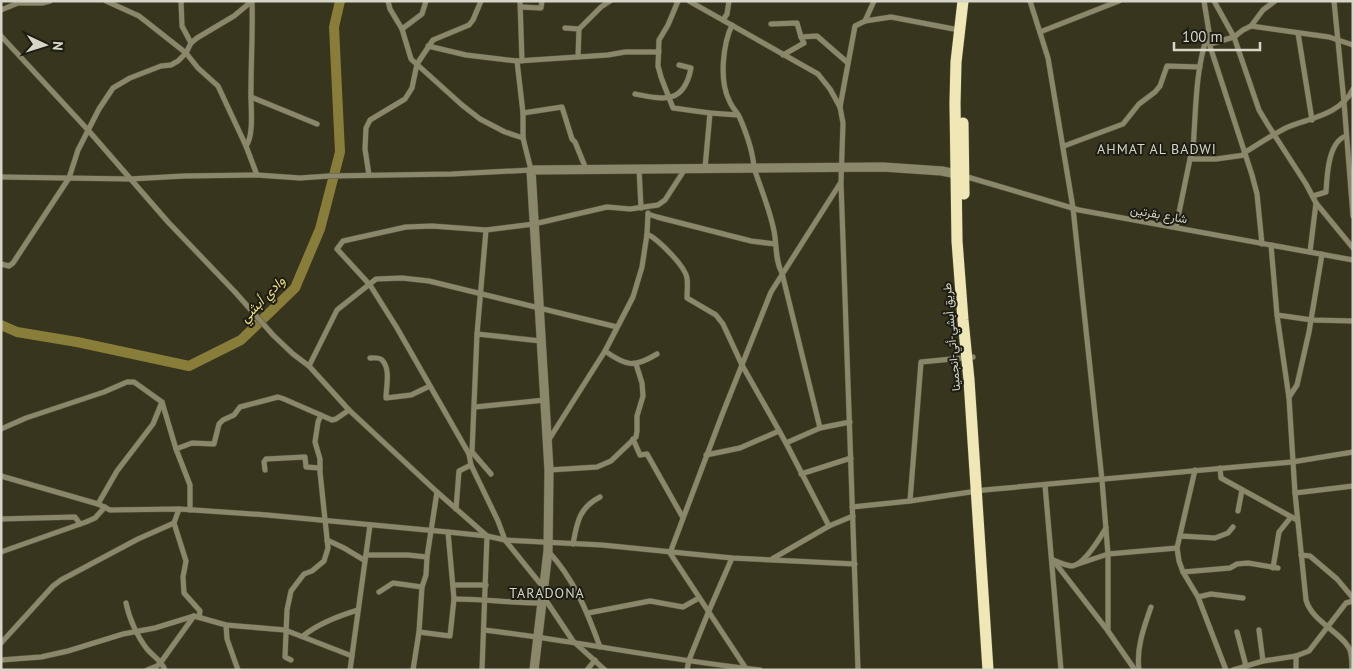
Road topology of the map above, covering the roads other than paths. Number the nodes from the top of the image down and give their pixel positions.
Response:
1 (50, 1) edge
2 (106, 1) edge
3 (113, 1) edge
4 (181, 1) edge
5 (252, 1) edge
6 (388, 1) edge
7 (426, 1) edge
8 (481, 1) edge
9 (542, 1) edge
10 (610, 1) edge
11 (678, 1) edge
12 (689, 1) edge
13 (729, 1) edge
14 (874, 1) edge
15 (963, 1) edge
16 (970, 1) edge
17 (1030, 1) edge
18 (1120, 1) edge
19 (1204, 1) edge
20 (1214, 1) edge
21 (1274, 1) edge
22 (1334, 1) edge
23 (520, 4) edge
24 (119, 8) junction
25 (1, 10) edge
26 (723, 20) junction
27 (865, 21) junction
28 (732, 24) junction
29 (771, 24) dead end
30 (1251, 26) junction
31 (565, 28) dead end
32 (402, 29) junction
33 (579, 29) junction
34 (959, 30) junction
35 (1040, 32) junction
36 (1298, 33) junction
37 (1, 36) edge
38 (801, 37) junction
39 (1207, 37) junction
40 (1234, 37) junction
41 (1338, 40) junction
42 (191, 43) junction
43 (1210, 44) junction
44 (1353, 45) edge
45 (428, 46) junction
46 (659, 52) junction
47 (186, 53) junction
48 (784, 55) junction
49 (578, 57) junction
50 (520, 61) junction
51 (848, 63) junction
52 (417, 64) junction
53 (679, 65) dead end
54 (1200, 67) junction
55 (1353, 89) edge
56 (635, 94) dead end
57 (251, 97) junction
58 (668, 98) junction
59 (1344, 102) junction
60 (840, 107) junction
61 (523, 113) junction
62 (710, 113) junction
63 (738, 115) junction
64 (1312, 120) junction
65 (318, 124) dead end
66 (88, 130) junction
67 (1275, 135) junction
68 (1346, 136) junction
69 (523, 138) junction
70 (246, 146) junction
71 (1064, 146) junction
72 (1244, 154) junction
73 (1190, 159) junction
74 (842, 167) junction
75 (639, 168) junction
76 (685, 168) junction
77 (705, 168) junction
78 (754, 168) junction
79 (586, 169) junction
80 (531, 170) junction
81 (257, 175) junction
82 (369, 175) junction
83 (960, 175) junction
84 (1, 177) edge
85 (69, 178) junction
86 (130, 179) junction
87 (1351, 181) edge
88 (841, 182) junction
89 (1313, 196) junction
90 (1316, 204) junction
91 (648, 207) junction
92 (641, 208) junction
93 (1073, 208) junction
94 (648, 214) junction
95 (1353, 216) edge
96 (534, 224) junction
97 (1176, 227) junction
98 (486, 230) junction
99 (647, 234) junction
100 (775, 244) junction
101 (1262, 244) junction
102 (1271, 245) junction
103 (1353, 248) edge
104 (1310, 252) junction
105 (1322, 254) junction
106 (1353, 260) edge
107 (1, 264) edge
108 (782, 273) junction
109 (370, 285) junction
110 (480, 294) junction
111 (539, 307) junction
112 (1277, 315) junction
113 (1312, 320) junction
114 (1353, 321) edge
115 (617, 327) junction
116 (477, 334) junction
117 (541, 341) junction
118 (605, 352) junction
119 (657, 354) dead end
120 (370, 358) dead end
121 (970, 358) junction
122 (636, 364) junction
123 (742, 365) junction
124 (308, 366) junction
125 (430, 386) junction
126 (1289, 398) junction
127 (545, 400) junction
128 (162, 402) junction
129 (475, 406) junction
130 (349, 410) junction
131 (321, 415) junction
132 (850, 422) junction
133 (820, 428) junction
134 (1, 429) edge
135 (779, 431) junction
136 (633, 439) junction
137 (547, 441) junction
138 (786, 443) junction
139 (176, 448) junction
140 (1353, 452) edge
141 (470, 453) junction
142 (706, 455) junction
143 (851, 458) junction
144 (1292, 462) junction
145 (471, 465) junction
146 (320, 468) junction
147 (1220, 468) junction
148 (265, 470) dead end
149 (549, 470) junction
150 (1195, 470) junction
151 (491, 474) dead end
152 (801, 474) junction
153 (1, 476) edge
154 (1102, 480) junction
155 (1045, 485) junction
156 (1353, 486) edge
157 (1242, 490) junction
158 (980, 491) junction
159 (436, 492) junction
160 (1295, 493) junction
161 (600, 497) dead end
162 (910, 501) junction
163 (98, 504) junction
164 (104, 507) junction
165 (852, 507) junction
166 (179, 509) junction
167 (456, 509) junction
168 (190, 510) junction
169 (1238, 511) dead end
170 (682, 516) junction
171 (853, 516) junction
172 (1291, 517) junction
173 (1, 519) edge
174 (324, 520) junction
175 (1297, 520) junction
176 (174, 523) junction
177 (80, 524) junction
178 (370, 525) junction
179 (829, 526) junction
180 (1233, 527) dead end
181 (1106, 528) junction
182 (432, 530) junction
183 (448, 532) junction
184 (488, 536) junction
185 (1180, 536) junction
186 (327, 540) junction
187 (505, 540) junction
188 (573, 544) junction
189 (548, 546) junction
190 (1177, 548) junction
191 (1, 552) edge
192 (670, 553) junction
193 (1108, 554) junction
194 (1301, 555) junction
195 (427, 557) junction
196 (365, 558) junction
197 (732, 558) junction
198 (772, 559) junction
199 (1053, 560) junction
200 (855, 564) junction
201 (1078, 564) junction
202 (1183, 572) junction
203 (986, 575) junction
204 (486, 584) junction
205 (454, 585) junction
206 (422, 587) junction
207 (379, 592) dead end
208 (543, 595) junction
209 (1198, 597) junction
210 (699, 598) junction
211 (1243, 598) dead end
212 (454, 599) junction
213 (485, 599) junction
214 (1353, 600) edge
215 (126, 603) dead end
216 (1151, 607) dead end
217 (358, 610) junction
218 (588, 613) junction
219 (708, 613) junction
220 (197, 617) junction
221 (226, 625) junction
222 (1327, 627) junction
223 (285, 630) junction
224 (484, 630) junction
225 (1258, 630) dead end
226 (1108, 631) junction
227 (137, 632) junction
228 (420, 632) junction
229 (1237, 632) dead end
230 (303, 636) junction
231 (538, 636) junction
232 (572, 641) junction
233 (1, 643) edge
234 (600, 647) junction
235 (352, 656) junction
236 (1296, 656) junction
237 (1, 660) edge
238 (291, 660) dead end
239 (594, 660) junction
240 (688, 660) junction
241 (1263, 661) junction
242 (161, 662) junction
243 (1246, 666) junction
244 (747, 669) edge
245 (147, 670) edge
246 (165, 670) edge
247 (238, 670) edge
248 (350, 670) edge
249 (413, 670) edge
250 (482, 670) edge
251 (534, 670) edge
252 (587, 670) edge
253 (605, 670) edge
254 (687, 670) edge
255 (760, 670) edge
256 (858, 670) edge
257 (988, 670) edge
258 (993, 670) edge
259 (1061, 670) edge
260 (1137, 670) edge
261 (1226, 670) edge
262 (1233, 670) edge
263 (1296, 670) edge
264 (1352, 670) edge

1 - 25 street
2 - 24 street
3 - 24 street
4 - 42 street
5 - 42 street
5 - 57 street
6 - 32 street
7 - 32 street
8 - 45 street
9 - 23 street
10 - 33 street
11 - 46 street
12 - 26 street
13 - 26 street
14 - 27 street
15 - 34 highway
16 - 83 highway
17 - 35 street
18 - 35 street
19 - 39 street
20 - 40 street
21 - 30 street
22 - 41 street
23 - 50 street
24 - 47 street
26 - 28 street
27 - 34 street
27 - 51 street
28 - 48 street
28 - 63 street
29 - 38 street
30 - 36 street
30 - 40 street
31 - 33 street
32 - 52 street
33 - 49 street
34 - 83 highway
35 - 71 street
36 - 41 street
36 - 64 street
37 - 66 street
38 - 48 street
38 - 51 street
39 - 43 street
39 - 54 street
40 - 43 street
40 - 67 street
41 - 44 street
41 - 59 street
42 - 47 street
43 - 72 street
45 - 50 street
45 - 52 street
46 - 49 street
46 - 58 street
47 - 66 street
47 - 70 street
48 - 60 street
49 - 50 street
50 - 61 street
51 - 60 street
52 - 69 street
52 - 82 street
53 - 58 street
54 - 71 street
54 - 73 street
55 - 59 street
56 - 58 street
57 - 65 street
57 - 70 street
58 - 62 street
59 - 64 street
59 - 68 street
60 - 74 street
61 - 69 street
61 - 79 street
62 - 63 street
62 - 77 street
63 - 78 street
64 - 67 street
66 - 85 street
66 - 86 street
67 - 72 street
67 - 89 street
68 - 87 street
68 - 89 street
69 - 80 street
70 - 81 street
71 - 93 street
72 - 73 street
72 - 101 street
73 - 97 street
74 - 78 street
74 - 83 street
74 - 88 street
75 - 76 street
75 - 79 street
75 - 92 street
76 - 77 street
76 - 91 street
77 - 78 street
78 - 100 street
79 - 80 street
80 - 82 street
80 - 96 street
81 - 82 street
81 - 86 street
83 - 93 street, شارع بقرتين
83 - 121 highway
84 - 85 street
85 - 86 street
85 - 107 street
86 - 124 street
87 - 95 street
88 - 108 street
88 - 132 street
89 - 90 street
90 - 103 street
90 - 104 street
91 - 92 street
91 - 94 street
92 - 96 street
93 - 97 street, شارع بقرتين
93 - 154 street
94 - 99 street
94 - 100 street
96 - 98 street
96 - 111 street
97 - 101 street, شارع بقرتين
98 - 109 street
98 - 110 street
99 - 115 street
99 - 123 street
100 - 108 street
101 - 102 street, شارع بقرتين
102 - 104 street, شارع بقرتين
102 - 112 street
104 - 105 street, شارع بقرتين
105 - 106 street, شارع بقرتين
105 - 113 street
108 - 123 street
108 - 133 street
109 - 110 street
109 - 124 street
109 - 125 street
110 - 111 street
110 - 116 street
111 - 115 street
111 - 117 street
112 - 113 street
112 - 126 street
113 - 114 street
113 - 126 street
115 - 118 street
116 - 117 street
116 - 129 street
117 - 127 street
118 - 122 street
118 - 137 street
119 - 122 street
120 - 125 street
121 - 158 highway
121 - 162 street
122 - 136 street
123 - 135 street
123 - 142 street
124 - 130 street
125 - 141 street
126 - 144 street
127 - 129 street
127 - 137 street
128 - 134 street
128 - 139 street
128 - 163 street
129 - 141 street
130 - 131 street
130 - 159 street
131 - 139 street
131 - 146 street
132 - 133 street
132 - 143 street
133 - 138 street
135 - 138 street
135 - 142 street
136 - 149 street
136 - 170 street
137 - 149 street
138 - 152 street
139 - 168 street
140 - 144 street
141 - 145 street
141 - 151 street
142 - 170 street
143 - 152 street
143 - 165 street
144 - 147 street
144 - 160 street
145 - 167 street
145 - 187 street
146 - 148 street
146 - 174 street
147 - 150 street
147 - 157 street
149 - 189 street
150 - 154 street
150 - 185 street
152 - 179 street
153 - 163 street
154 - 155 street
154 - 181 street
155 - 158 street
155 - 199 street
156 - 160 street
157 - 169 street
157 - 172 street
158 - 162 street
158 - 203 highway
159 - 167 street
159 - 182 street
160 - 175 street
161 - 188 street
162 - 165 street
163 - 164 street
164 - 166 street
164 - 177 street
165 - 171 street
166 - 168 street
166 - 176 street
167 - 184 street
168 - 174 street
170 - 192 street
171 - 179 street
171 - 200 street
172 - 175 street
172 - 202 street
173 - 177 street
174 - 178 street
174 - 186 street
175 - 194 street
176 - 220 street
176 - 233 street
177 - 191 street
178 - 182 street
178 - 196 street
179 - 198 street
180 - 185 street
181 - 193 street
181 - 201 street
182 - 183 street
182 - 195 street
183 - 184 street
183 - 205 street
184 - 187 street
184 - 204 street
185 - 190 street
186 - 196 street
186 - 223 street
187 - 189 street
187 - 208 street
188 - 189 street
188 - 192 street
189 - 208 street
189 - 218 street
190 - 193 street
190 - 202 street
192 - 197 street
192 - 210 street
193 - 201 street
193 - 226 street
194 - 214 street
194 - 222 street
195 - 196 street
195 - 206 street
196 - 217 street
197 - 198 street
197 - 219 street
198 - 200 street
199 - 201 street
199 - 226 street
199 - 259 street
200 - 256 street
202 - 209 street
203 - 257 highway
203 - 258 highway
204 - 205 street
204 - 213 street
205 - 212 street
206 - 207 street
206 - 228 street
208 - 213 street
208 - 231 street
208 - 232 street
209 - 211 street
209 - 261 street
210 - 218 street
210 - 219 street
212 - 213 street
212 - 228 street
213 - 224 street
214 - 222 street
215 - 227 street
216 - 260 street
217 - 230 street
217 - 235 street
218 - 234 street
219 - 240 street
219 - 244 street
220 - 221 street
220 - 227 street
220 - 242 street
221 - 223 street
221 - 247 street
222 - 236 street
222 - 264 street
223 - 230 street
223 - 238 street
224 - 231 street
224 - 250 street
225 - 241 street
226 - 260 street
227 - 237 street
227 - 242 street
228 - 249 street
229 - 243 street
230 - 235 street
231 - 232 street
231 - 251 street
232 - 234 street
232 - 239 street
234 - 240 street
235 - 248 street
236 - 241 street
236 - 263 street
239 - 252 street
239 - 253 street
240 - 244 street
240 - 254 street
241 - 243 street
242 - 245 street
242 - 246 street
243 - 262 street
244 - 255 street

